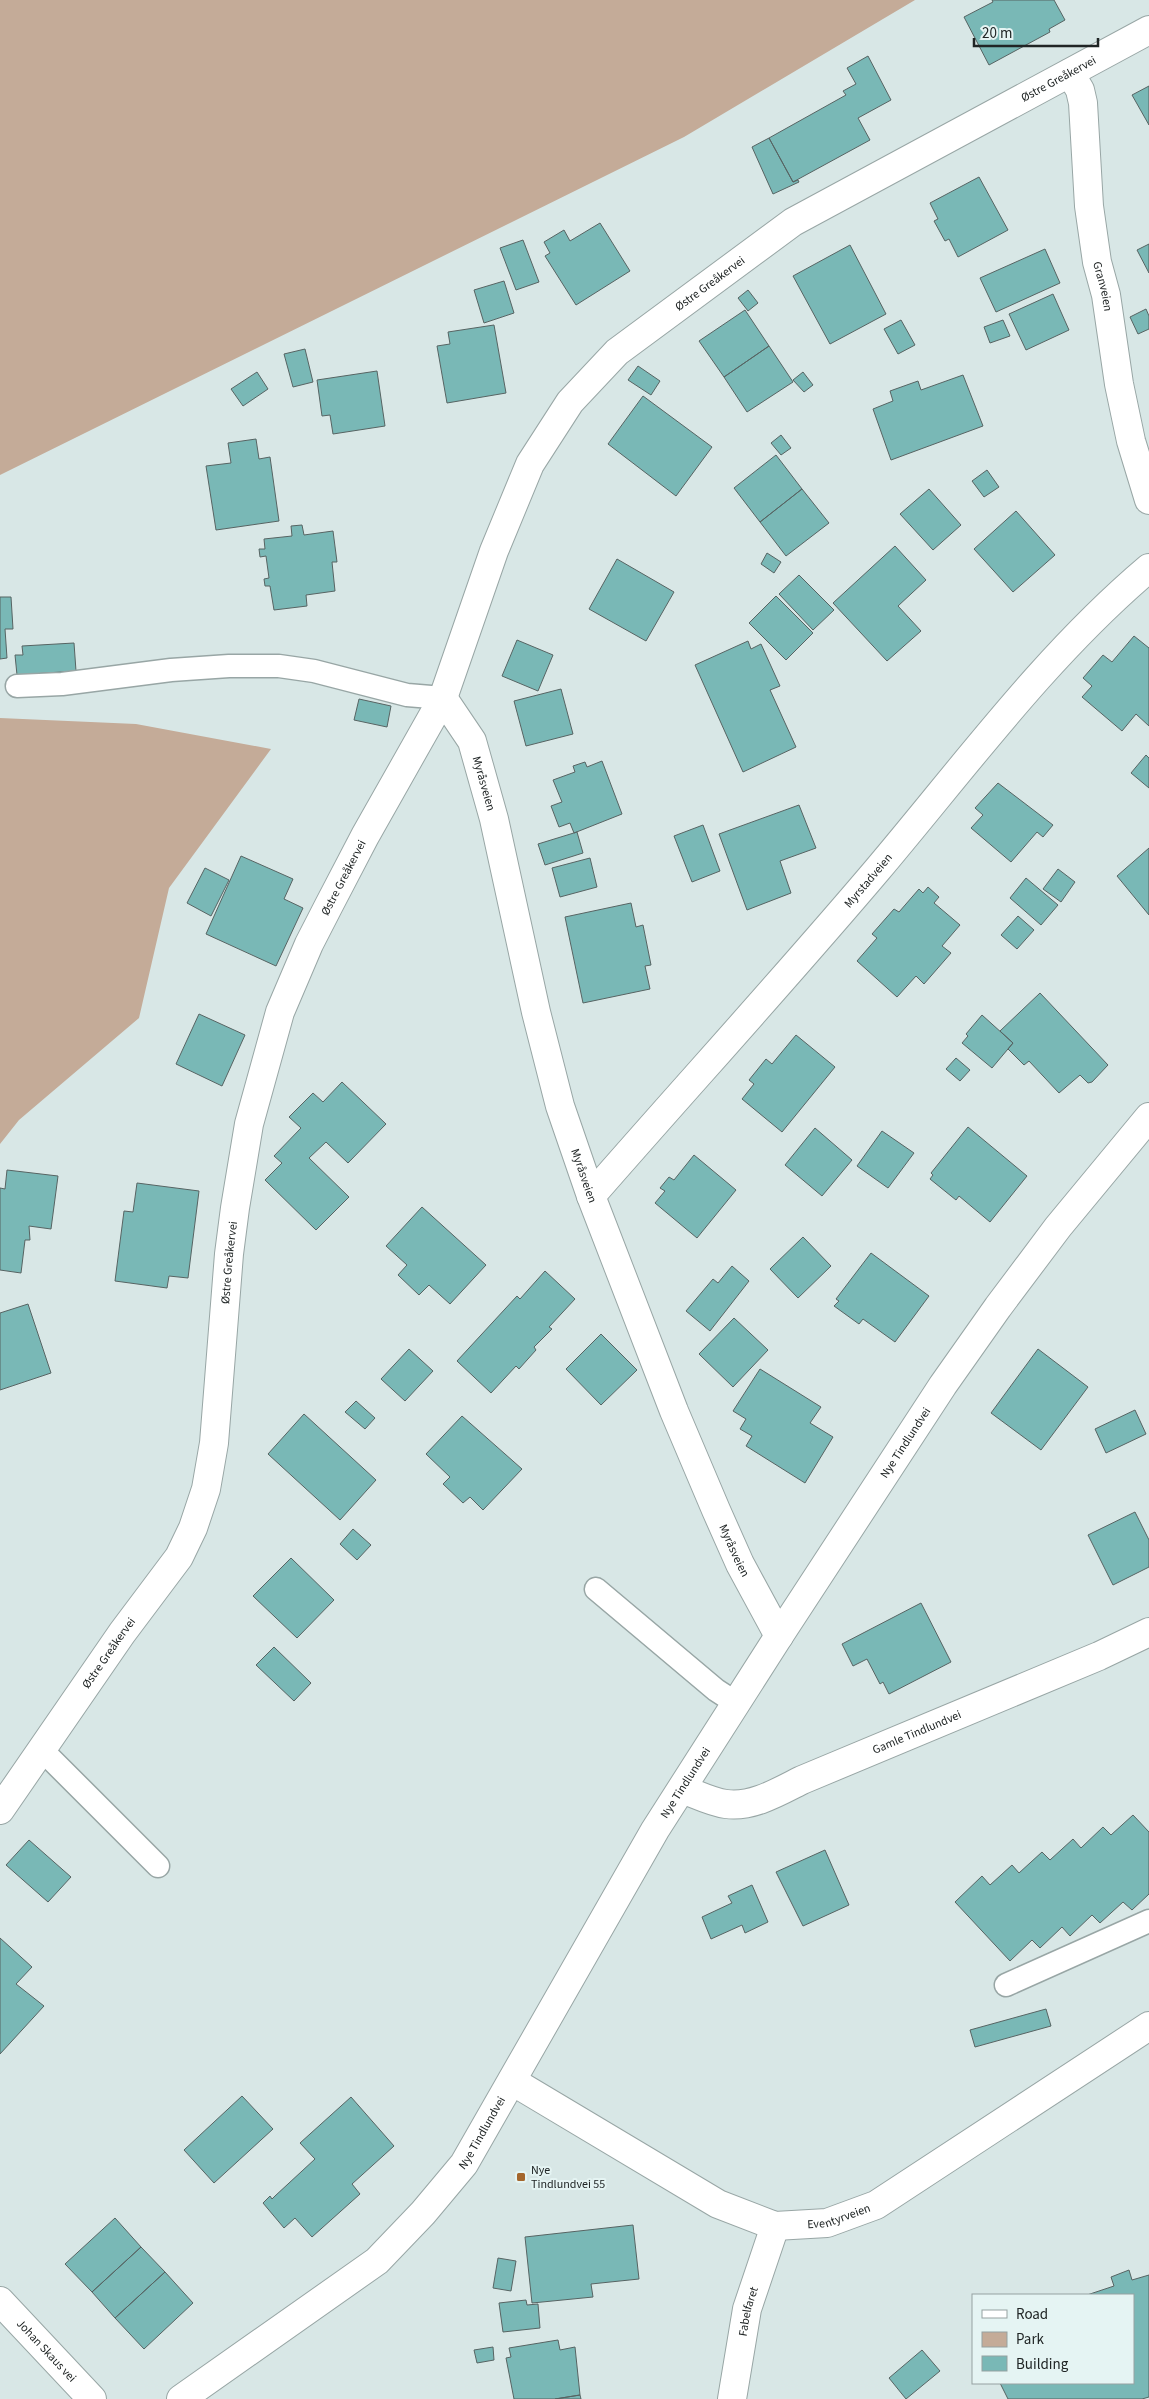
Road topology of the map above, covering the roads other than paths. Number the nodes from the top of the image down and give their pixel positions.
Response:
1 (1149, 30) edge
2 (1070, 73) junction
3 (1149, 500) edge
4 (1149, 568) edge
5 (17, 686) dead end
6 (443, 698) junction
7 (1149, 1117) edge
8 (591, 1196) junction
9 (596, 1589) dead end
10 (1149, 1632) edge
11 (779, 1636) junction
12 (736, 1703) junction
13 (41, 1749) junction
14 (682, 1789) junction
15 (0, 1810) edge
16 (158, 1866) dead end
17 (1149, 1921) edge
18 (1006, 1985) dead end
19 (1149, 2026) edge
20 (512, 2081) junction
21 (775, 2226) junction
22 (0, 2301) edge
23 (92, 2399) edge
24 (181, 2399) edge
25 (732, 2399) edge

1 - 2 street, Østre Greåkervei
2 - 3 street, Granveien
2 - 6 street, Østre Greåkervei
4 - 8 street, Myrstadveien
5 - 6 lane
6 - 8 street, Myråsveien
6 - 13 street, Østre Greåkervei
7 - 11 street, Nye Tindlundvei
8 - 11 street, Myråsveien
9 - 12 lane
10 - 14 street, Gamle Tindlundvei
11 - 12 street, Nye Tindlundvei
12 - 14 street, Nye Tindlundvei
13 - 15 street, Østre Greåkervei
13 - 16 lane
14 - 20 street, Nye Tindlundvei
17 - 18 lane
19 - 21 street, Eventyrveien
20 - 21 street, Eventyrveien
20 - 24 street, Nye Tindlundvei
21 - 25 street, Fabelfaret
22 - 23 street, Johan Skaus vei

